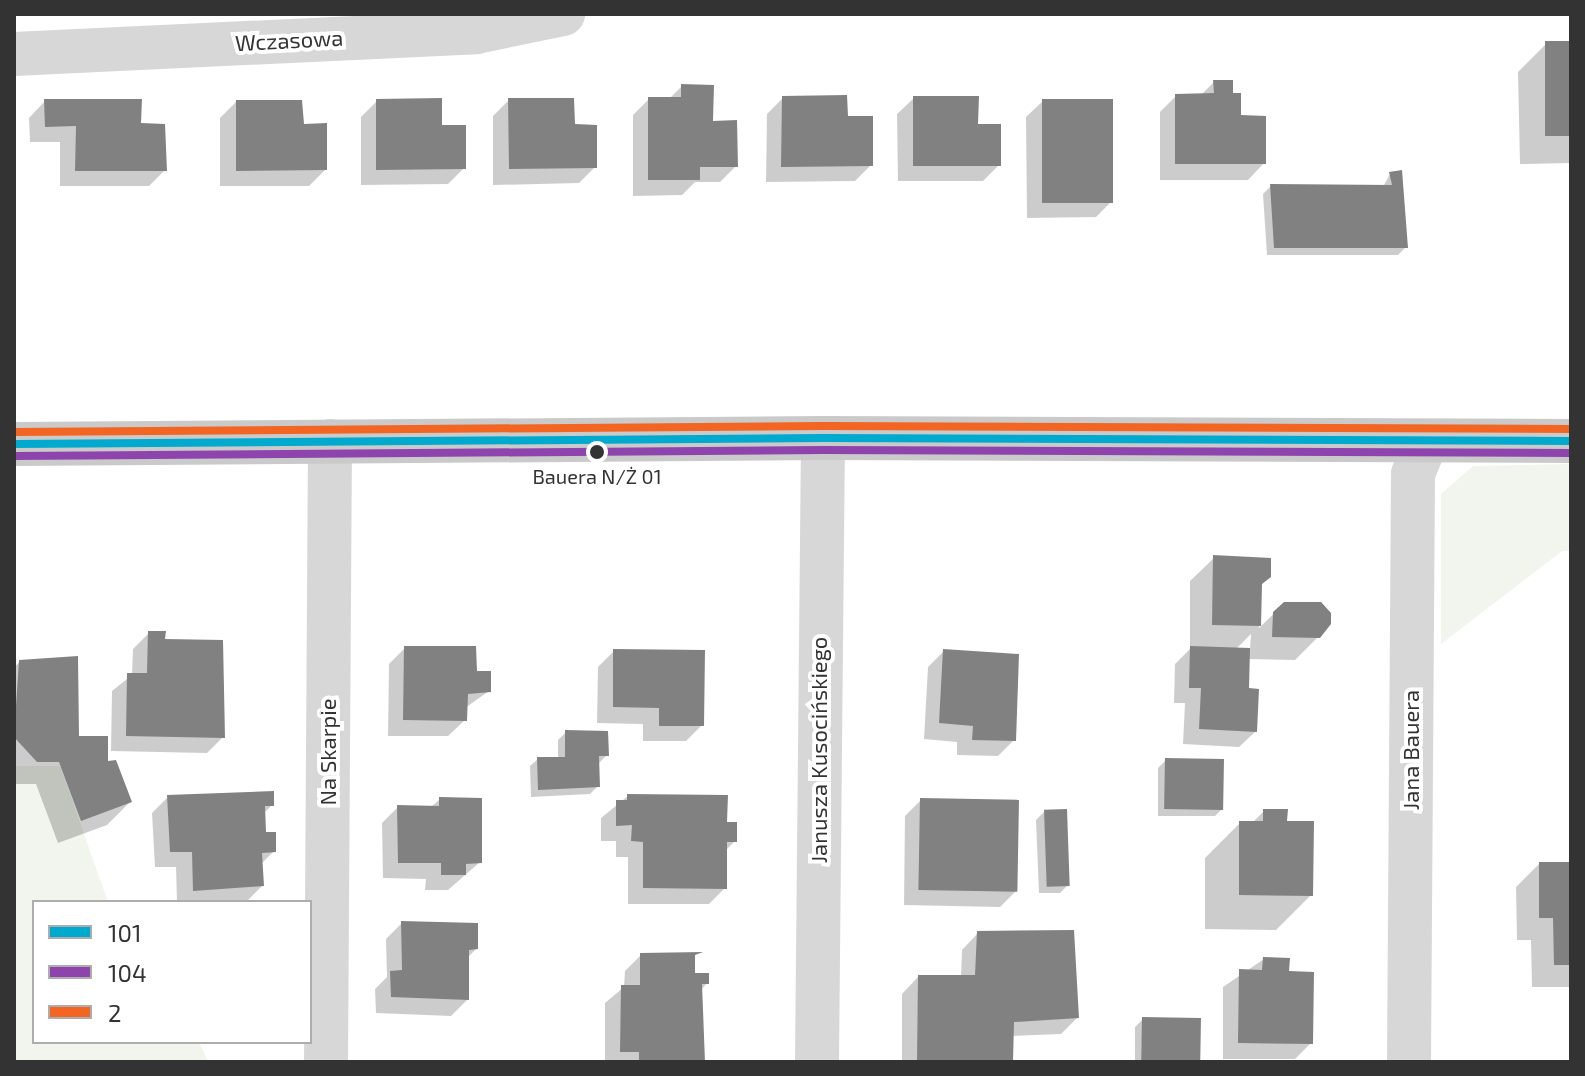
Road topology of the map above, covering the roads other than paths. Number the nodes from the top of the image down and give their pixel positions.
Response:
1 (563, 14) edge
2 (14, 54) edge
3 (823, 438) junction
4 (330, 441) junction
5 (1426, 441) junction
6 (1571, 441) edge
7 (14, 444) edge
8 (326, 1062) edge
9 (817, 1062) edge
10 (1409, 1062) edge

1 - 2 street, Wczasowa
3 - 4 main road
3 - 5 main road
3 - 9 street, Janusza Kusocińskiego
4 - 7 main road
4 - 8 street, Na Skarpie
5 - 6 main road
5 - 10 street, Jana Bauera

